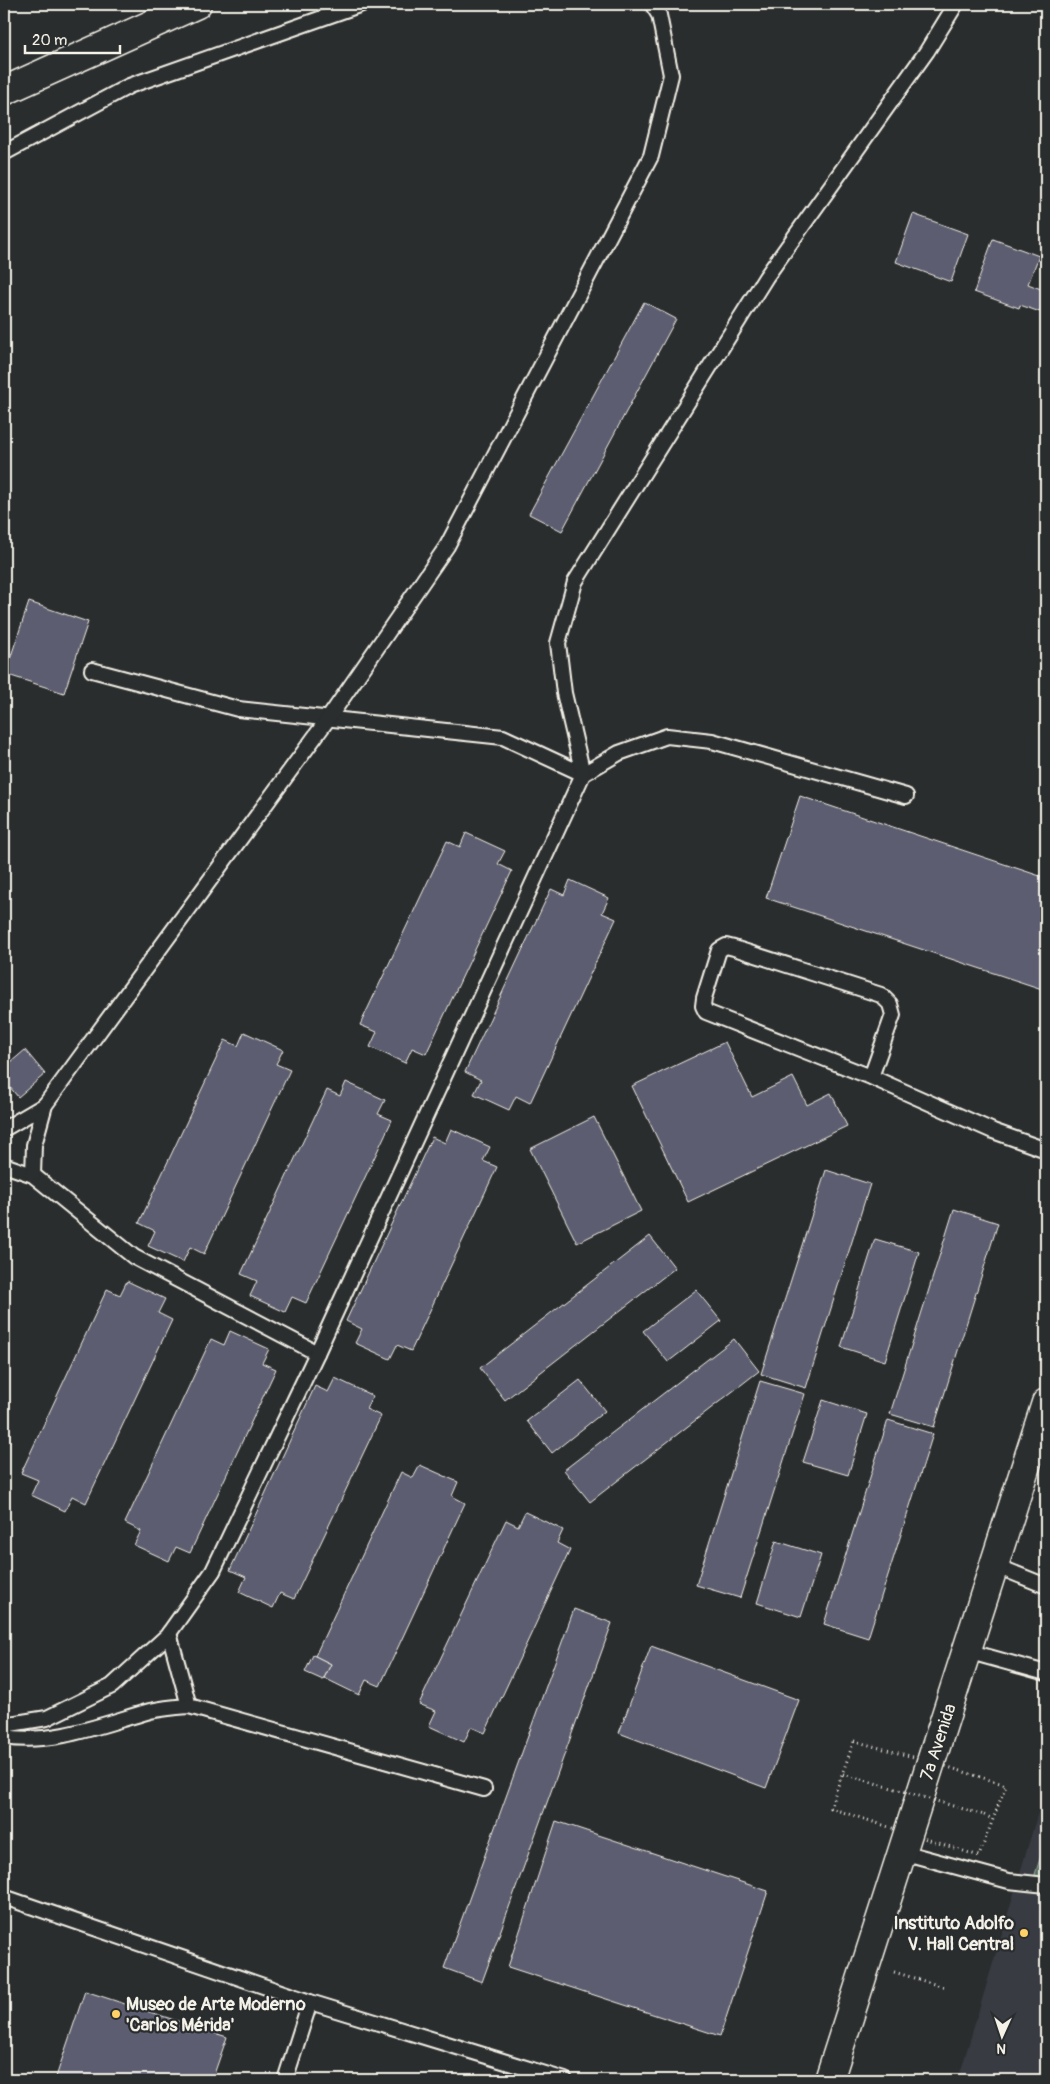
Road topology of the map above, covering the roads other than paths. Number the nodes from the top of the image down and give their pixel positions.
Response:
1 (197, 4) edge
2 (362, 4) edge
3 (652, 4) edge
4 (956, 4) edge
5 (4, 91) edge
6 (4, 152) edge
7 (92, 670) dead end
8 (328, 719) junction
9 (583, 774) junction
10 (906, 796) dead end
11 (871, 1077) junction
12 (45, 1105) junction
13 (4, 1129) edge
14 (1046, 1150) edge
15 (4, 1165) edge
16 (34, 1175) junction
17 (316, 1353) junction
18 (1046, 1403) edge
19 (994, 1565) junction
20 (1046, 1586) edge
21 (169, 1633) junction
22 (967, 1651) junction
23 (1046, 1673) edge
24 (189, 1706) junction
25 (4, 1725) edge
26 (4, 1737) edge
27 (484, 1789) dead end
28 (905, 1843) junction
29 (1046, 1885) edge
30 (4, 1897) edge
31 (310, 2002) junction
32 (286, 2080) edge
33 (565, 2080) edge
34 (829, 2080) edge

1 - 5 main road
2 - 6 lane
3 - 8 lane
4 - 9 lane
7 - 8 lane
8 - 9 lane
8 - 12 lane
9 - 10 lane
9 - 17 lane
11 - 11 lane
11 - 14 lane
12 - 13 lane
12 - 16 lane
15 - 16 lane
16 - 17 lane
17 - 21 lane
18 - 19 main road, 7a Avenida
19 - 20 lane
19 - 22 main road, 7a Avenida
21 - 24 lane
21 - 25 lane
22 - 23 lane
22 - 28 main road, 7a Avenida
24 - 26 lane
24 - 27 lane
28 - 29 lane
28 - 34 main road, 7a Avenida
30 - 31 lane
31 - 32 lane
31 - 33 lane

